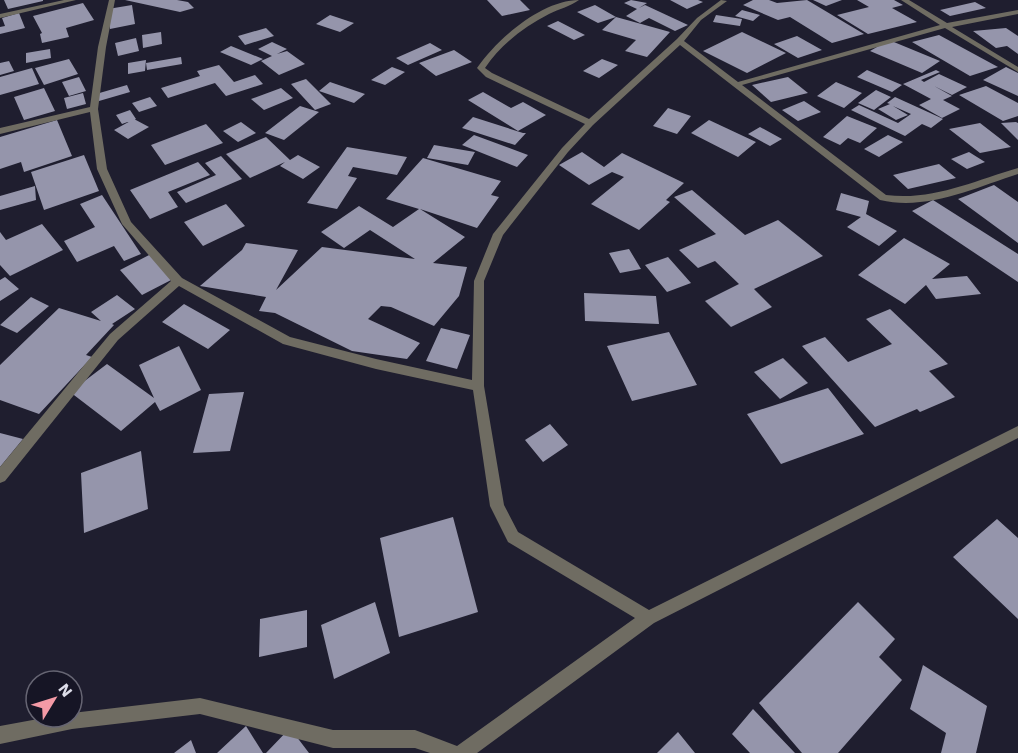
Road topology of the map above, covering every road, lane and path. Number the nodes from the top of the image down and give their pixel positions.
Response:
1 (74, 0) edge
2 (112, 0) edge
3 (904, 0) edge
4 (571, 1) edge
5 (724, 1) edge
6 (1018, 12) edge
7 (0, 16) edge
8 (944, 26) junction
9 (680, 41) junction
10 (1018, 70) edge
11 (738, 84) junction
12 (94, 109) junction
13 (590, 123) junction
14 (0, 131) edge
15 (1018, 171) edge
16 (178, 281) junction
17 (478, 386) junction
18 (1018, 432) edge
19 (0, 477) edge
20 (649, 618) junction
21 (0, 735) edge
22 (453, 753) edge
23 (462, 753) edge

1 - 7 street
2 - 12 street
3 - 8 street
4 - 13 street
5 - 9 street
6 - 8 street
8 - 10 street
8 - 11 street
9 - 11 street
9 - 13 street
11 - 15 street
12 - 14 street
12 - 16 street
13 - 17 street
16 - 17 street
16 - 19 street
17 - 20 street
18 - 20 street
20 - 23 street
21 - 22 street

